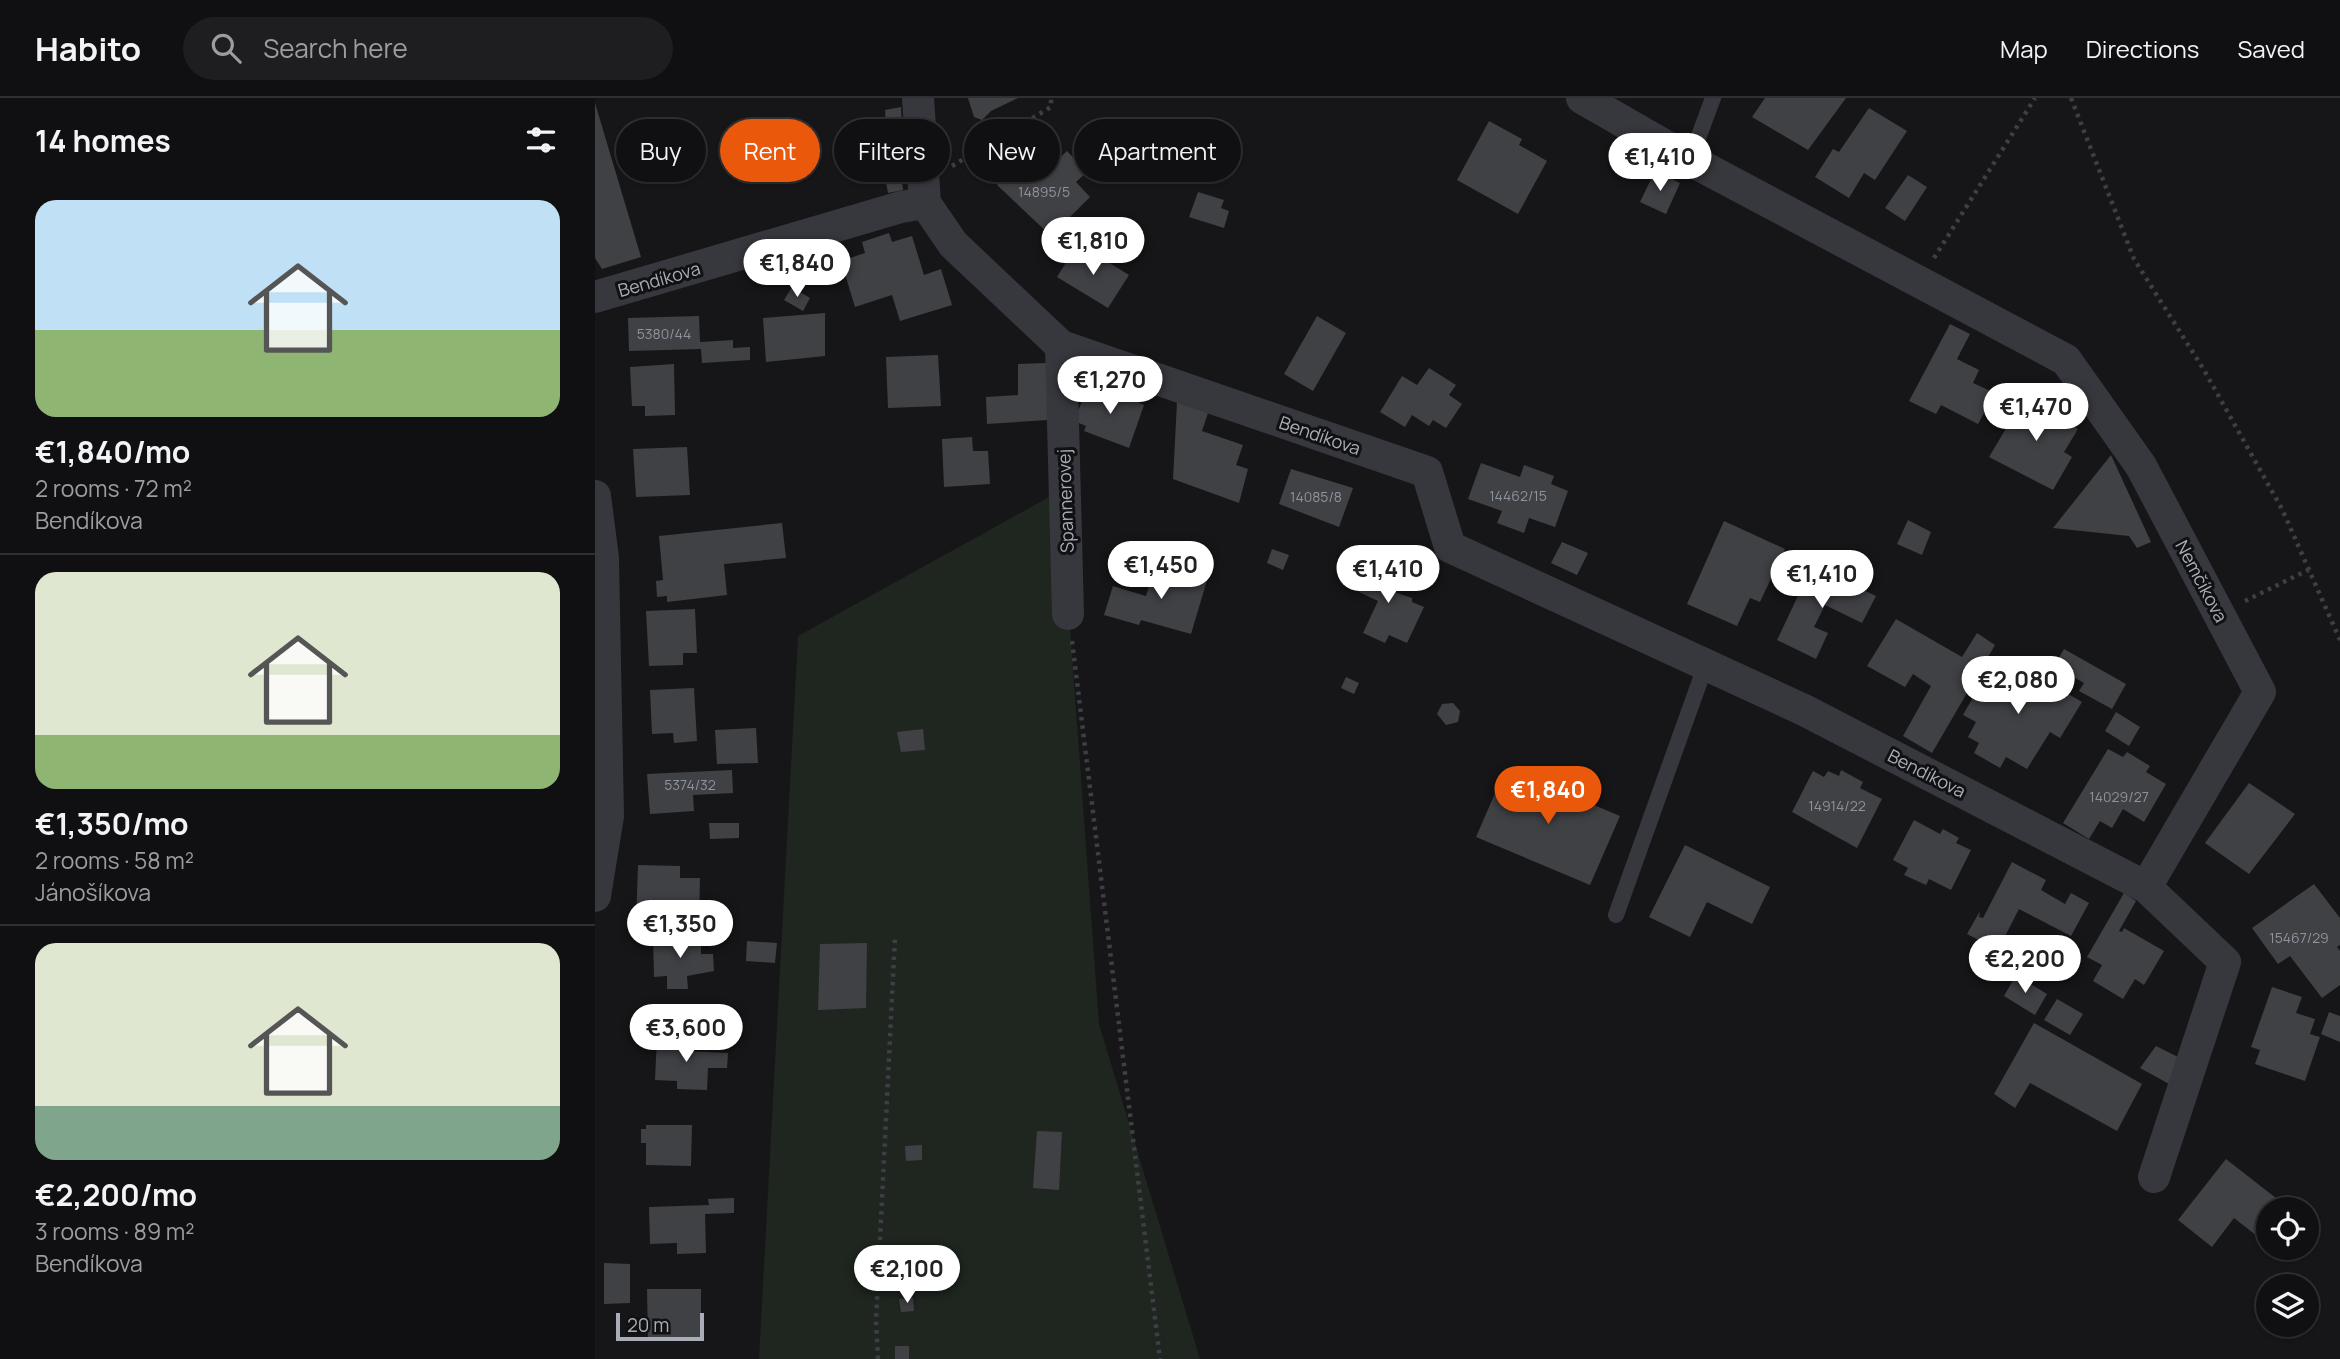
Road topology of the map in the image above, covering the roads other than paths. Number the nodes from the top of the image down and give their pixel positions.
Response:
1 (918, 98) edge
2 (1582, 98) edge
3 (1713, 98) edge
4 (1690, 160) junction
5 (925, 203) junction
6 (595, 298) edge
7 (1061, 346) junction
8 (595, 496) edge
9 (597, 526) edge
10 (1068, 614) road end
11 (1706, 664) junction
12 (2146, 887) junction
13 (595, 896) edge
14 (1616, 915) dead end
15 (2154, 1177) dead end

1 - 5 street
2 - 4 street, Nemčíkova
3 - 4 lane
4 - 12 street, Nemčíkova
5 - 6 street, Bendíkova
5 - 7 street, Bendíkova
7 - 10 street, Spannerovej
7 - 11 street, Bendíkova
8 - 9 street
9 - 13 street
11 - 12 street, Bendíkova
11 - 14 lane
12 - 15 street

